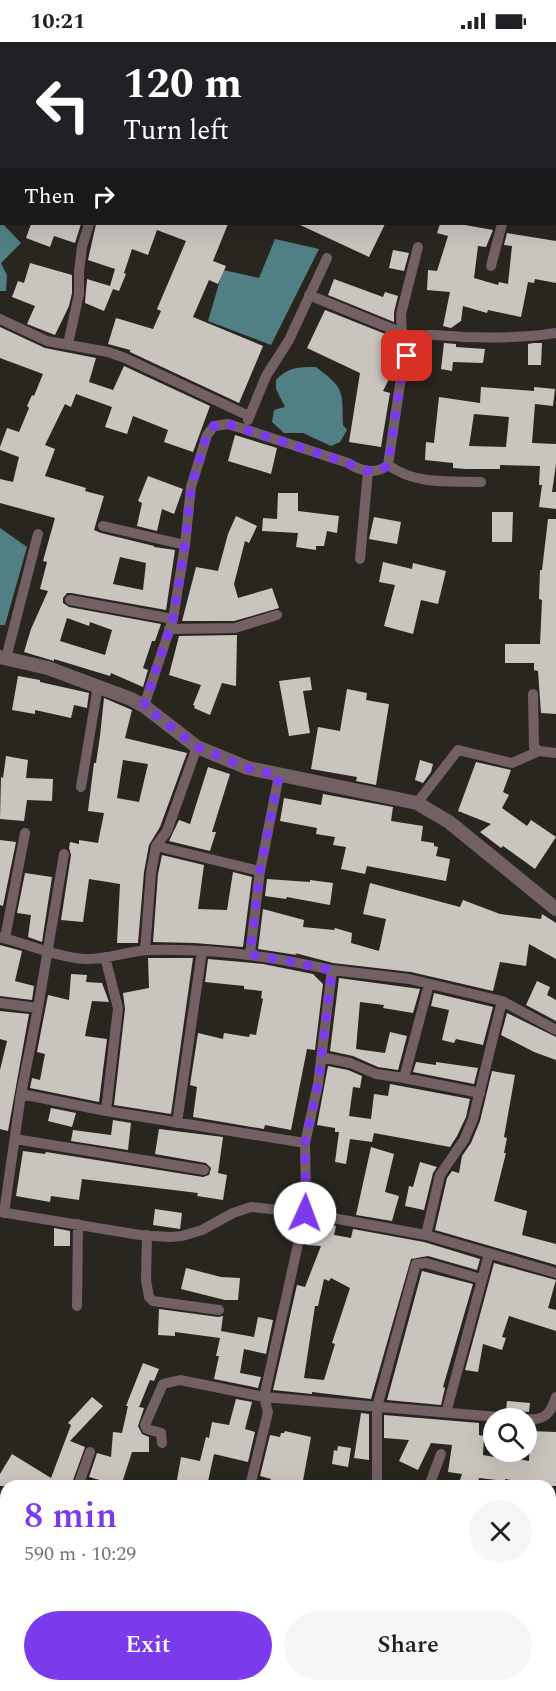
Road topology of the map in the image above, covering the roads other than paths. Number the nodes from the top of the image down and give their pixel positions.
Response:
1 (89, 225) edge
2 (502, 225) edge
3 (418, 247) dead end
4 (327, 258) dead end
5 (491, 266) dead end
6 (309, 295) junction
7 (0, 319) edge
8 (556, 333) edge
9 (407, 335) junction
10 (68, 344) junction
11 (249, 416) junction
12 (244, 429) junction
13 (388, 465) junction
14 (368, 471) junction
15 (481, 483) dead end
16 (103, 526) dead end
17 (38, 534) dead end
18 (185, 545) junction
19 (360, 559) dead end
20 (70, 600) dead end
21 (277, 615) dead end
22 (171, 624) junction
23 (3, 658) edge
24 (98, 686) junction
25 (533, 694) dead end
26 (144, 706) junction
27 (197, 747) junction
28 (539, 751) junction
29 (556, 753) edge
30 (279, 776) junction
31 (81, 787) dead end
32 (417, 803) junction
33 (25, 833) dead end
34 (156, 846) junction
35 (64, 854) dead end
36 (260, 871) junction
37 (556, 909) edge
38 (3, 937) edge
39 (146, 950) junction
40 (48, 951) junction
41 (202, 951) junction
42 (250, 954) junction
43 (105, 957) junction
44 (332, 970) junction
45 (429, 984) junction
46 (502, 1001) junction
47 (0, 1003) edge
48 (38, 1008) junction
49 (556, 1030) edge
50 (321, 1057) junction
51 (404, 1078) junction
52 (480, 1093) junction
53 (21, 1094) junction
54 (106, 1111) junction
55 (177, 1123) junction
56 (15, 1139) junction
57 (305, 1143) junction
58 (204, 1170) dead end
59 (2, 1213) edge
60 (305, 1213) junction
61 (78, 1224) junction
62 (147, 1235) junction
63 (426, 1235) junction
64 (489, 1254) junction
65 (556, 1273) edge
66 (481, 1279) junction
67 (77, 1306) dead end
68 (219, 1310) dead end
69 (264, 1397) junction
70 (556, 1397) edge
71 (377, 1407) junction
72 (446, 1413) junction
73 (483, 1416) edge
74 (537, 1418) edge
75 (162, 1443) dead end
76 (90, 1452) dead end
77 (441, 1454) dead end
78 (80, 1480) edge
79 (251, 1480) edge
80 (377, 1480) edge
81 (431, 1480) edge

1 - 10 street
2 - 5 street
3 - 9 street
4 - 6 street
6 - 9 street
6 - 11 street
7 - 10 street
8 - 9 street
9 - 13 street
10 - 11 street
11 - 12 street
12 - 14 street
12 - 18 street
13 - 14 street
13 - 15 street
14 - 19 street
16 - 18 street
17 - 23 street
18 - 22 street
20 - 22 street
21 - 22 street
22 - 26 street
23 - 24 street
24 - 26 street
24 - 31 street
25 - 28 street
26 - 27 street
27 - 30 street
27 - 34 street
28 - 29 street
28 - 32 street
30 - 32 street
30 - 36 street
32 - 37 street
33 - 38 street
34 - 36 street
34 - 39 street
35 - 40 street
36 - 42 street
38 - 40 street
39 - 41 street
39 - 43 street
40 - 43 street
40 - 48 street
41 - 42 street
41 - 55 street
42 - 44 street
43 - 54 street
44 - 45 street
44 - 50 street
45 - 46 street
45 - 51 street
46 - 49 street
46 - 52 street
47 - 48 street
48 - 53 street
50 - 51 street
50 - 57 street
51 - 52 street
52 - 63 street
53 - 54 street
53 - 56 street
54 - 55 street
55 - 57 street
56 - 58 street
56 - 59 street
57 - 60 street
59 - 61 street
60 - 62 street
60 - 63 street
60 - 69 street
61 - 62 street
61 - 67 street
62 - 68 street
63 - 64 street
64 - 65 street
64 - 66 street
66 - 71 street
66 - 72 street
69 - 71 street
69 - 75 street
69 - 79 street
70 - 74 street
71 - 72 street
71 - 80 street
72 - 73 street
76 - 78 street
77 - 81 street

